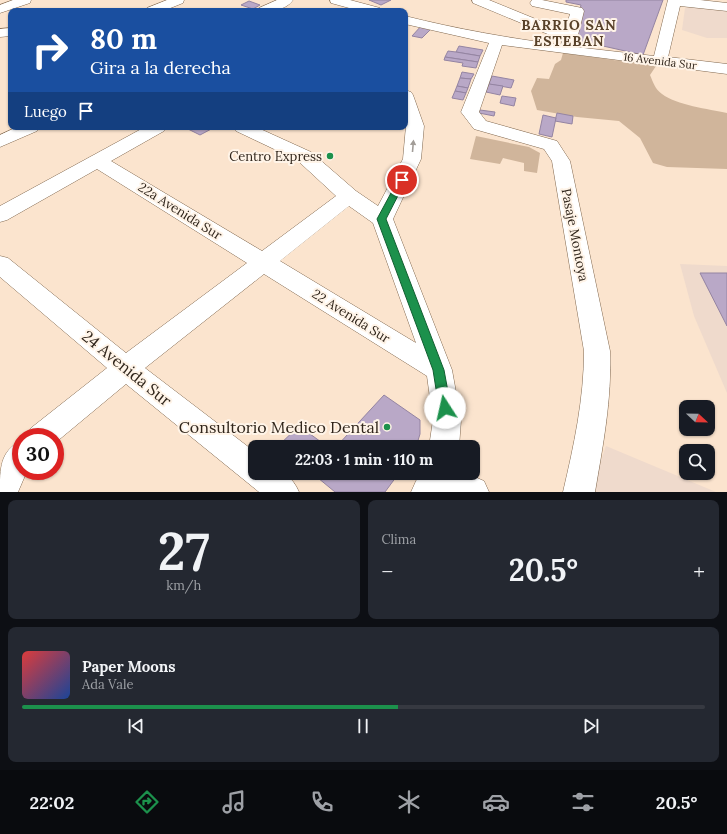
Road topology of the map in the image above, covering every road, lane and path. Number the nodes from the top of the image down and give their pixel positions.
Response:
1 (12, 0) edge
2 (25, 0) edge
3 (178, 0) edge
4 (286, 0) edge
5 (336, 0) edge
6 (478, 0) edge
7 (522, 0) edge
8 (675, 1) edge
9 (537, 3) edge
10 (0, 4) edge
11 (159, 8) edge
12 (270, 8) edge
13 (344, 8) edge
14 (364, 8) edge
15 (727, 8) edge
16 (0, 9) edge
17 (513, 14) junction
18 (408, 21) edge
19 (497, 40) junction
20 (568, 44) junction
21 (660, 60) junction
22 (727, 69) edge
23 (408, 104) edge
24 (25, 130) edge
25 (153, 130) edge
26 (248, 130) edge
27 (0, 142) edge
28 (98, 161) junction
29 (349, 196) junction
30 (0, 215) edge
31 (382, 219) junction
32 (262, 262) junction
33 (0, 264) edge
34 (126, 368) junction
35 (439, 370) junction
36 (52, 428) edge
37 (445, 440) edge
38 (248, 464) edge
39 (12, 467) edge
40 (268, 480) edge
41 (436, 480) edge
42 (2, 492) edge
43 (283, 492) edge
44 (473, 492) edge
45 (580, 492) edge

1 - 10 main road
2 - 16 main road
3 - 11 main road
4 - 12 main road
5 - 13 main road
5 - 14 main road
6 - 17 main road
7 - 9 main road
8 - 15 main road
8 - 21 main road
9 - 17 main road
9 - 20 main road
17 - 20 main road
18 - 19 main road, 16 Avenida Sur
19 - 20 main road, 16 Avenida Sur
19 - 45 main road, Pasaje Montoya
20 - 21 main road, 16 Avenida Sur
21 - 22 main road, 16 Avenida Sur
31 -> 23 main road
24 - 27 main road
25 - 28 main road
26 - 29 main road
28 - 30 main road
28 - 32 main road, 22a Avenida Sur
29 - 31 main road
29 - 32 main road
31 - 35 main road
32 - 34 main road
32 - 35 main road, 22 Avenida Sur
33 - 34 main road, 24 Avenida Sur
34 - 36 main road
34 - 38 main road, 24 Avenida Sur
35 - 37 main road
39 - 42 main road
40 - 43 main road
41 - 44 main road

